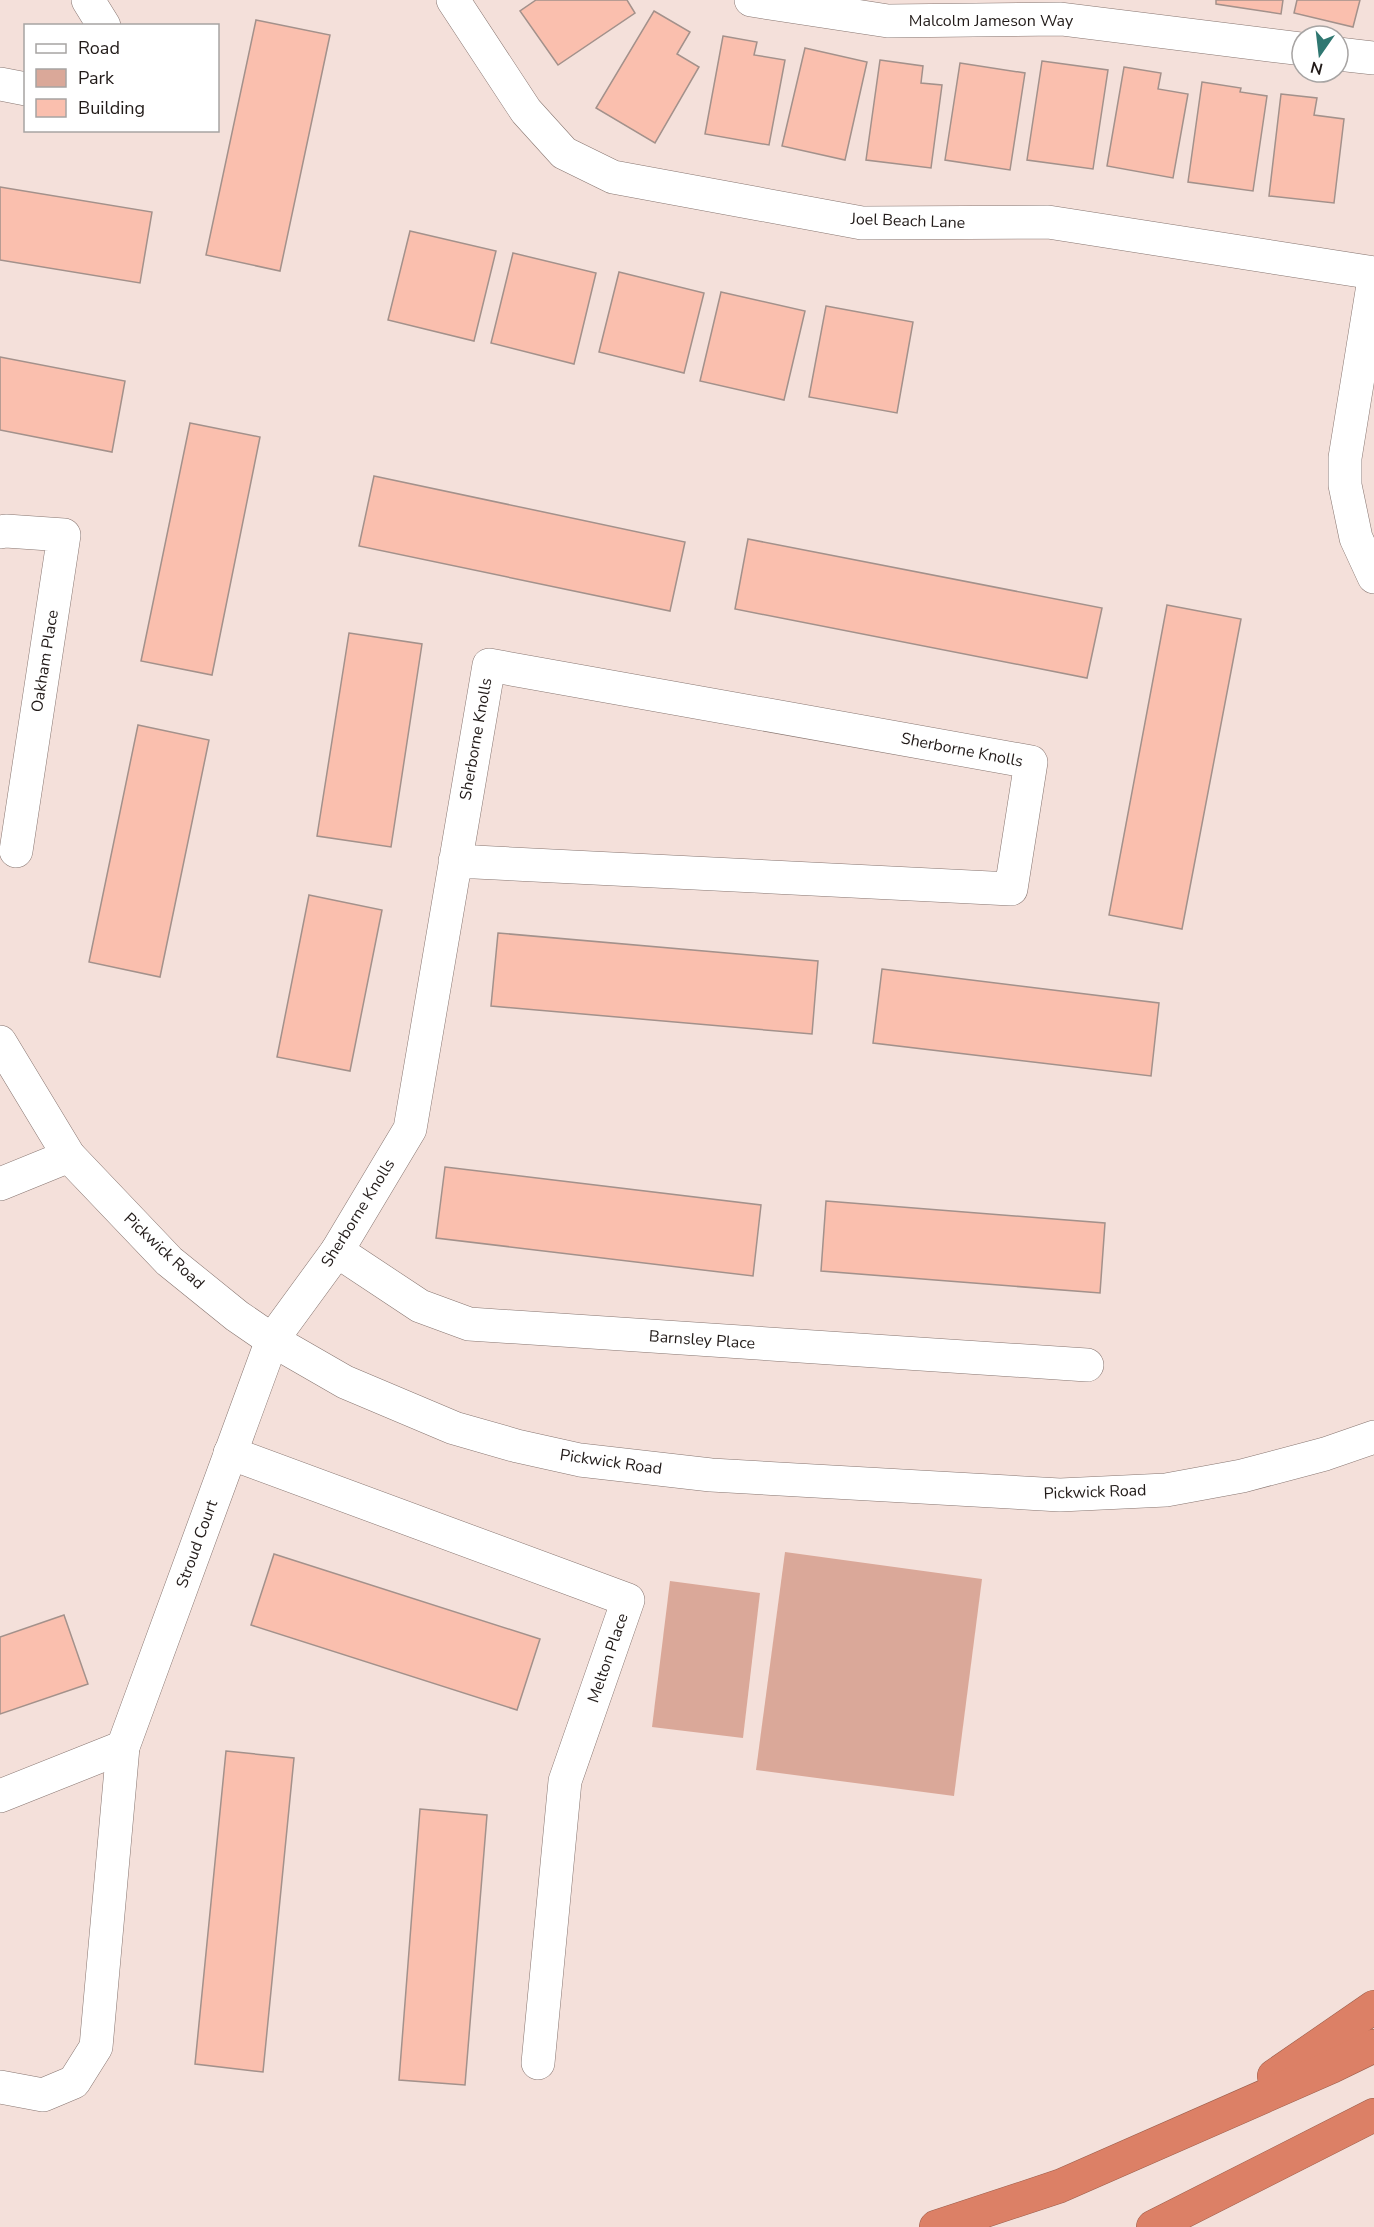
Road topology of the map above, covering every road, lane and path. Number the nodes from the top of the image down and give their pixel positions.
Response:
1 (88, 0) edge
2 (453, 0) edge
3 (751, 0) edge
4 (103, 24) edge
5 (1290, 48) edge
6 (1350, 55) edge
7 (1374, 58) edge
8 (0, 84) edge
9 (24, 89) edge
10 (1374, 273) edge
11 (1374, 279) edge
12 (0, 532) edge
13 (1374, 577) edge
14 (16, 851) dead end
15 (455, 861) junction
16 (0, 1042) edge
17 (69, 1156) junction
18 (0, 1184) edge
19 (337, 1251) junction
20 (272, 1340) junction
21 (1087, 1365) dead end
22 (1374, 1437) edge
23 (230, 1453) junction
24 (123, 1747) junction
25 (0, 1796) edge
26 (1374, 2007) edge
27 (1374, 2046) edge
28 (538, 2063) dead end
29 (0, 2087) edge
30 (1374, 2115) edge
31 (1192, 2127) junction
32 (936, 2227) edge
33 (1153, 2227) edge

1 - 4 street
2 - 10 street, Joel Beach Lane
3 - 5 street, Malcolm Jameson Way
6 - 7 street
8 - 9 street
11 - 13 street
12 - 14 street, Oakham Place
15 - 15 street, Sherborne Knolls
15 - 19 street, Sherborne Knolls
16 - 17 street, Pickwick Road
17 - 18 street
17 - 20 street, Pickwick Road
19 - 20 street, Sherborne Knolls
19 - 21 street, Barnsley Place
20 - 22 street, Pickwick Road
20 - 23 street, Stroud Court
23 - 24 street, Stroud Court
23 - 28 street, Melton Place
24 - 25 street
24 - 29 street, Stroud Court
26 - 31 highway
27 - 31 highway
30 - 33 highway
31 - 32 highway

